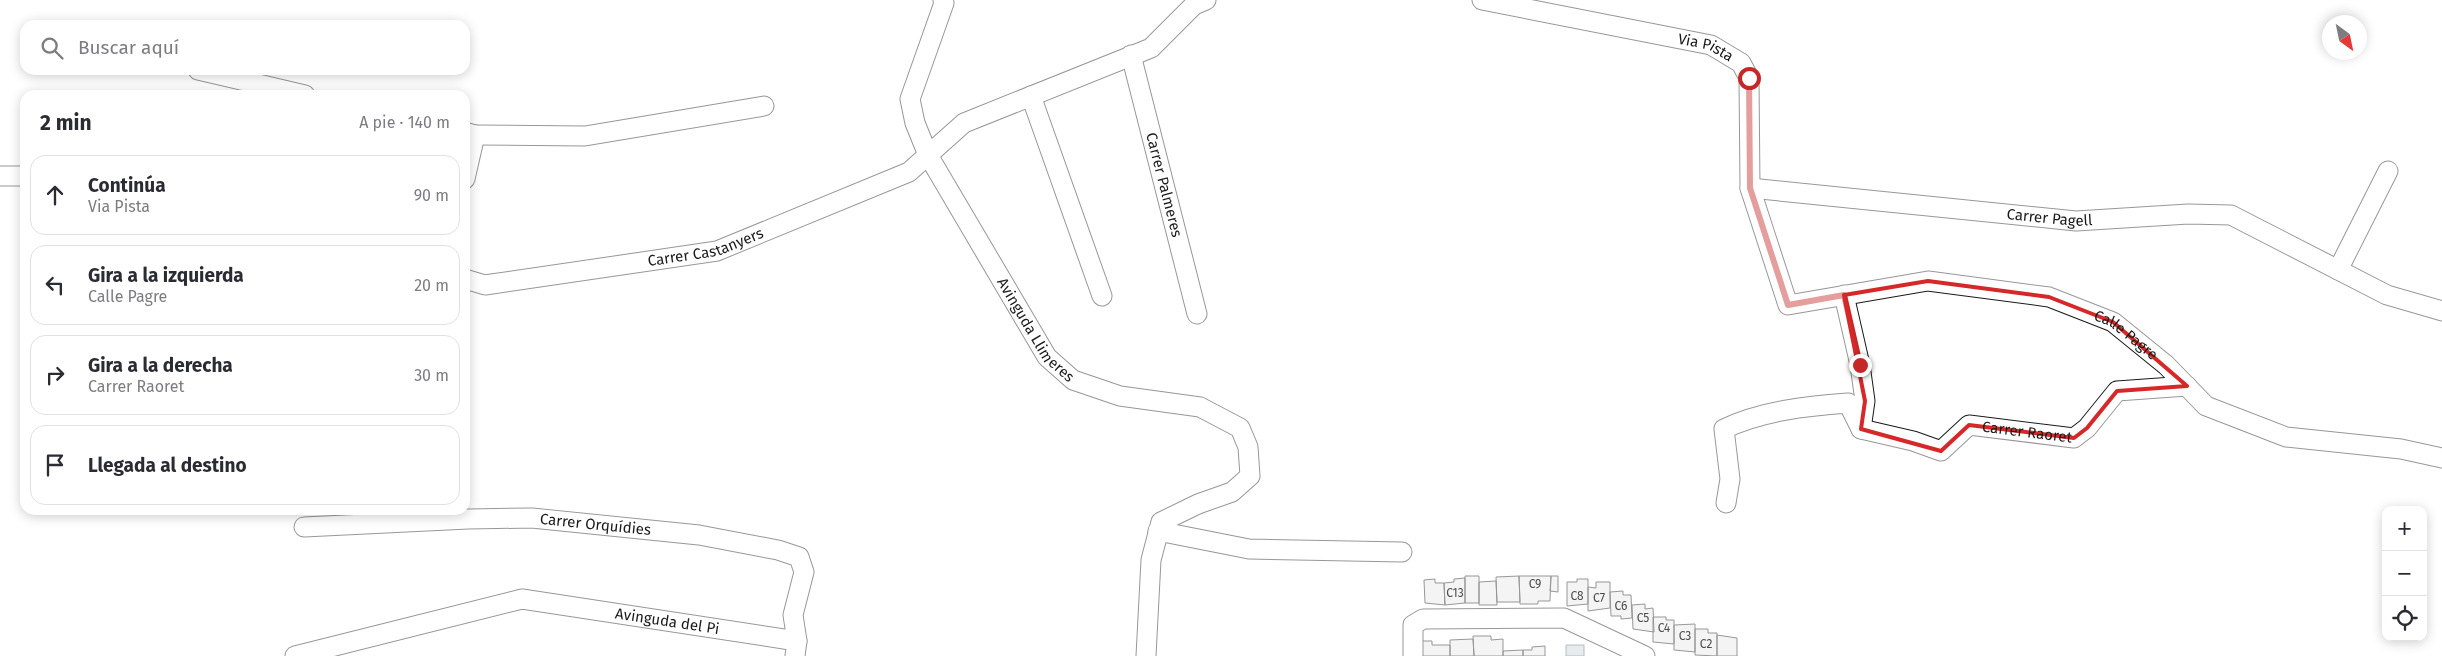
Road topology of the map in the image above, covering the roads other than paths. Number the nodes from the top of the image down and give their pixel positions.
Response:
1 (943, 0) edge
2 (1206, 0) edge
3 (1482, 0) edge
4 (1131, 55) junction
5 (219, 75) edge
6 (284, 90) edge
7 (1031, 96) junction
8 (764, 106) dead end
9 (470, 134) edge
10 (928, 155) junction
11 (2388, 171) dead end
12 (0, 176) edge
13 (20, 176) edge
14 (1750, 188) junction
15 (2338, 270) junction
16 (470, 280) edge
17 (1844, 295) junction
18 (1102, 296) dead end
19 (1788, 305) joint
20 (2442, 311) edge
21 (1197, 314) dead end
22 (2187, 386) junction
23 (1861, 429) junction
24 (2442, 458) edge
25 (1726, 504) dead end
26 (304, 527) dead end
27 (1158, 531) junction
28 (1402, 552) dead end
29 (796, 648) edge
30 (295, 656) edge
31 (1146, 656) edge
32 (1413, 656) edge
33 (1646, 656) edge

1 - 10 street, Avinguda Llimeres
2 - 4 street
3 - 14 street, Via Pista
4 - 7 street
4 - 21 street, Carrer Palmeres
5 - 6 street
7 - 10 street
7 - 18 street
8 - 9 street
10 - 16 street, Carrer Castanyers
10 - 27 street, Avinguda Llimeres
11 - 15 street
12 - 13 street
14 - 15 street, Carrer Pagell
14 - 19 street, Via Pista
15 - 20 street, Carrer Pagell
17 - 19 street, Calle Pagre
17 - 22 street, Calle Pagre
17 - 23 street
22 - 23 street, Carrer Raoret
22 - 24 street, Calle Pagre
23 - 25 street
26 - 29 street, Carrer Orquídies
27 - 28 street
27 - 31 street
29 - 30 street, Avinguda del Pi
32 - 33 street

